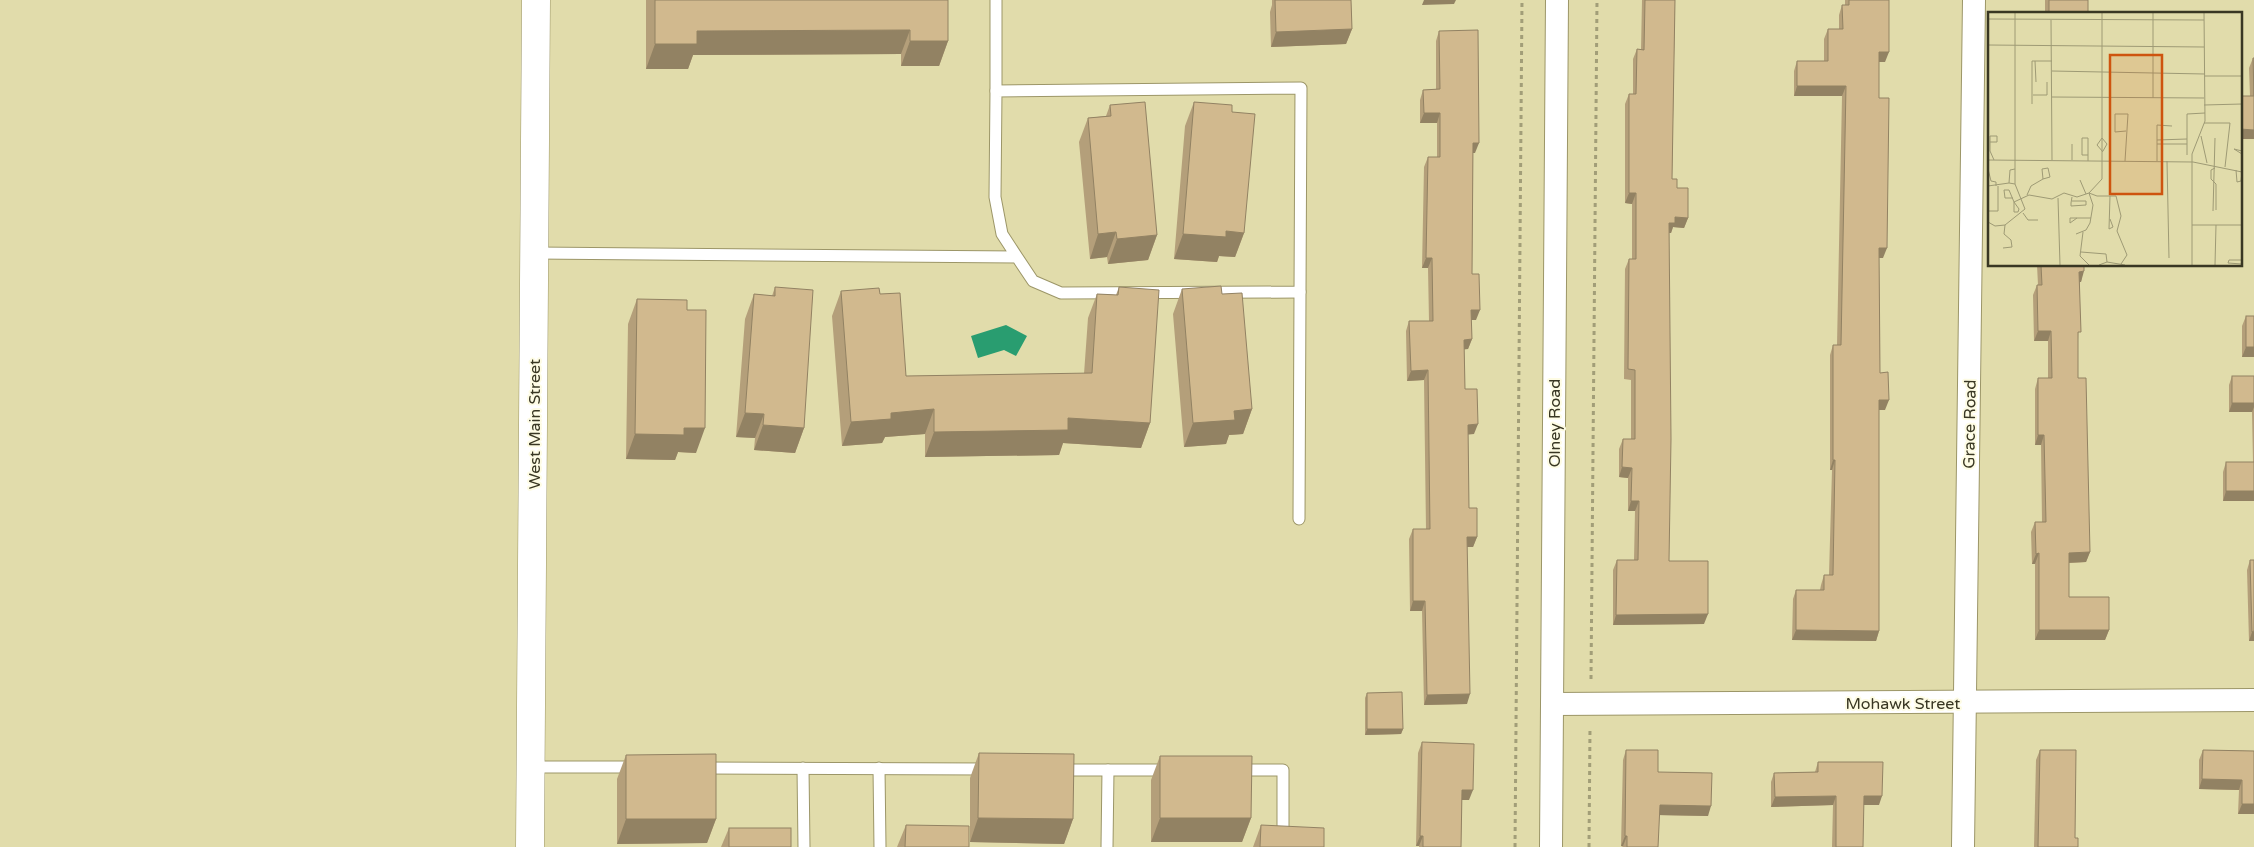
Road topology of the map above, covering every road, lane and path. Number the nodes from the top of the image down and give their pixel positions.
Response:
1 (536, 0) edge
2 (996, 0) edge
3 (1522, 0) edge
4 (1557, 0) edge
5 (1598, 0) edge
6 (1974, 0) edge
7 (996, 91) junction
8 (535, 253) junction
9 (1018, 257) junction
10 (1300, 292) junction
11 (1299, 519) dead end
12 (2254, 700) edge
13 (1966, 703) junction
14 (1552, 704) junction
15 (1590, 704) junction
16 (531, 767) junction
17 (644, 767) edge
18 (694, 768) edge
19 (803, 768) junction
20 (879, 768) junction
21 (999, 769) edge
22 (1048, 770) edge
23 (1108, 770) junction
24 (1176, 770) edge
25 (1225, 770) edge
26 (1283, 834) edge
27 (530, 847) edge
28 (804, 847) edge
29 (880, 847) edge
30 (1107, 847) edge
31 (1515, 847) edge
32 (1551, 847) edge
33 (1589, 847) edge
34 (1963, 847) edge

1 - 8 main road, West Main Street
2 - 7 lane
3 - 31 path
4 - 14 street, Olney Road
5 - 15 path
6 - 13 street, Grace Road
7 - 9 lane
7 - 10 lane
8 - 9 lane
8 - 16 main road, West Main Street
9 - 10 lane
10 - 11 lane
12 - 13 street, Mohawk Street
13 - 15 street, Mohawk Street
13 - 34 street, Grace Road
14 - 15 street, Mohawk Street
14 - 32 street, Olney Road
15 - 33 path
16 - 17 lane
16 - 27 main road, West Main Street
18 - 19 lane
19 - 20 lane
19 - 28 lane
20 - 21 lane
20 - 29 lane
22 - 23 lane
23 - 24 lane
23 - 30 lane
25 - 26 lane

